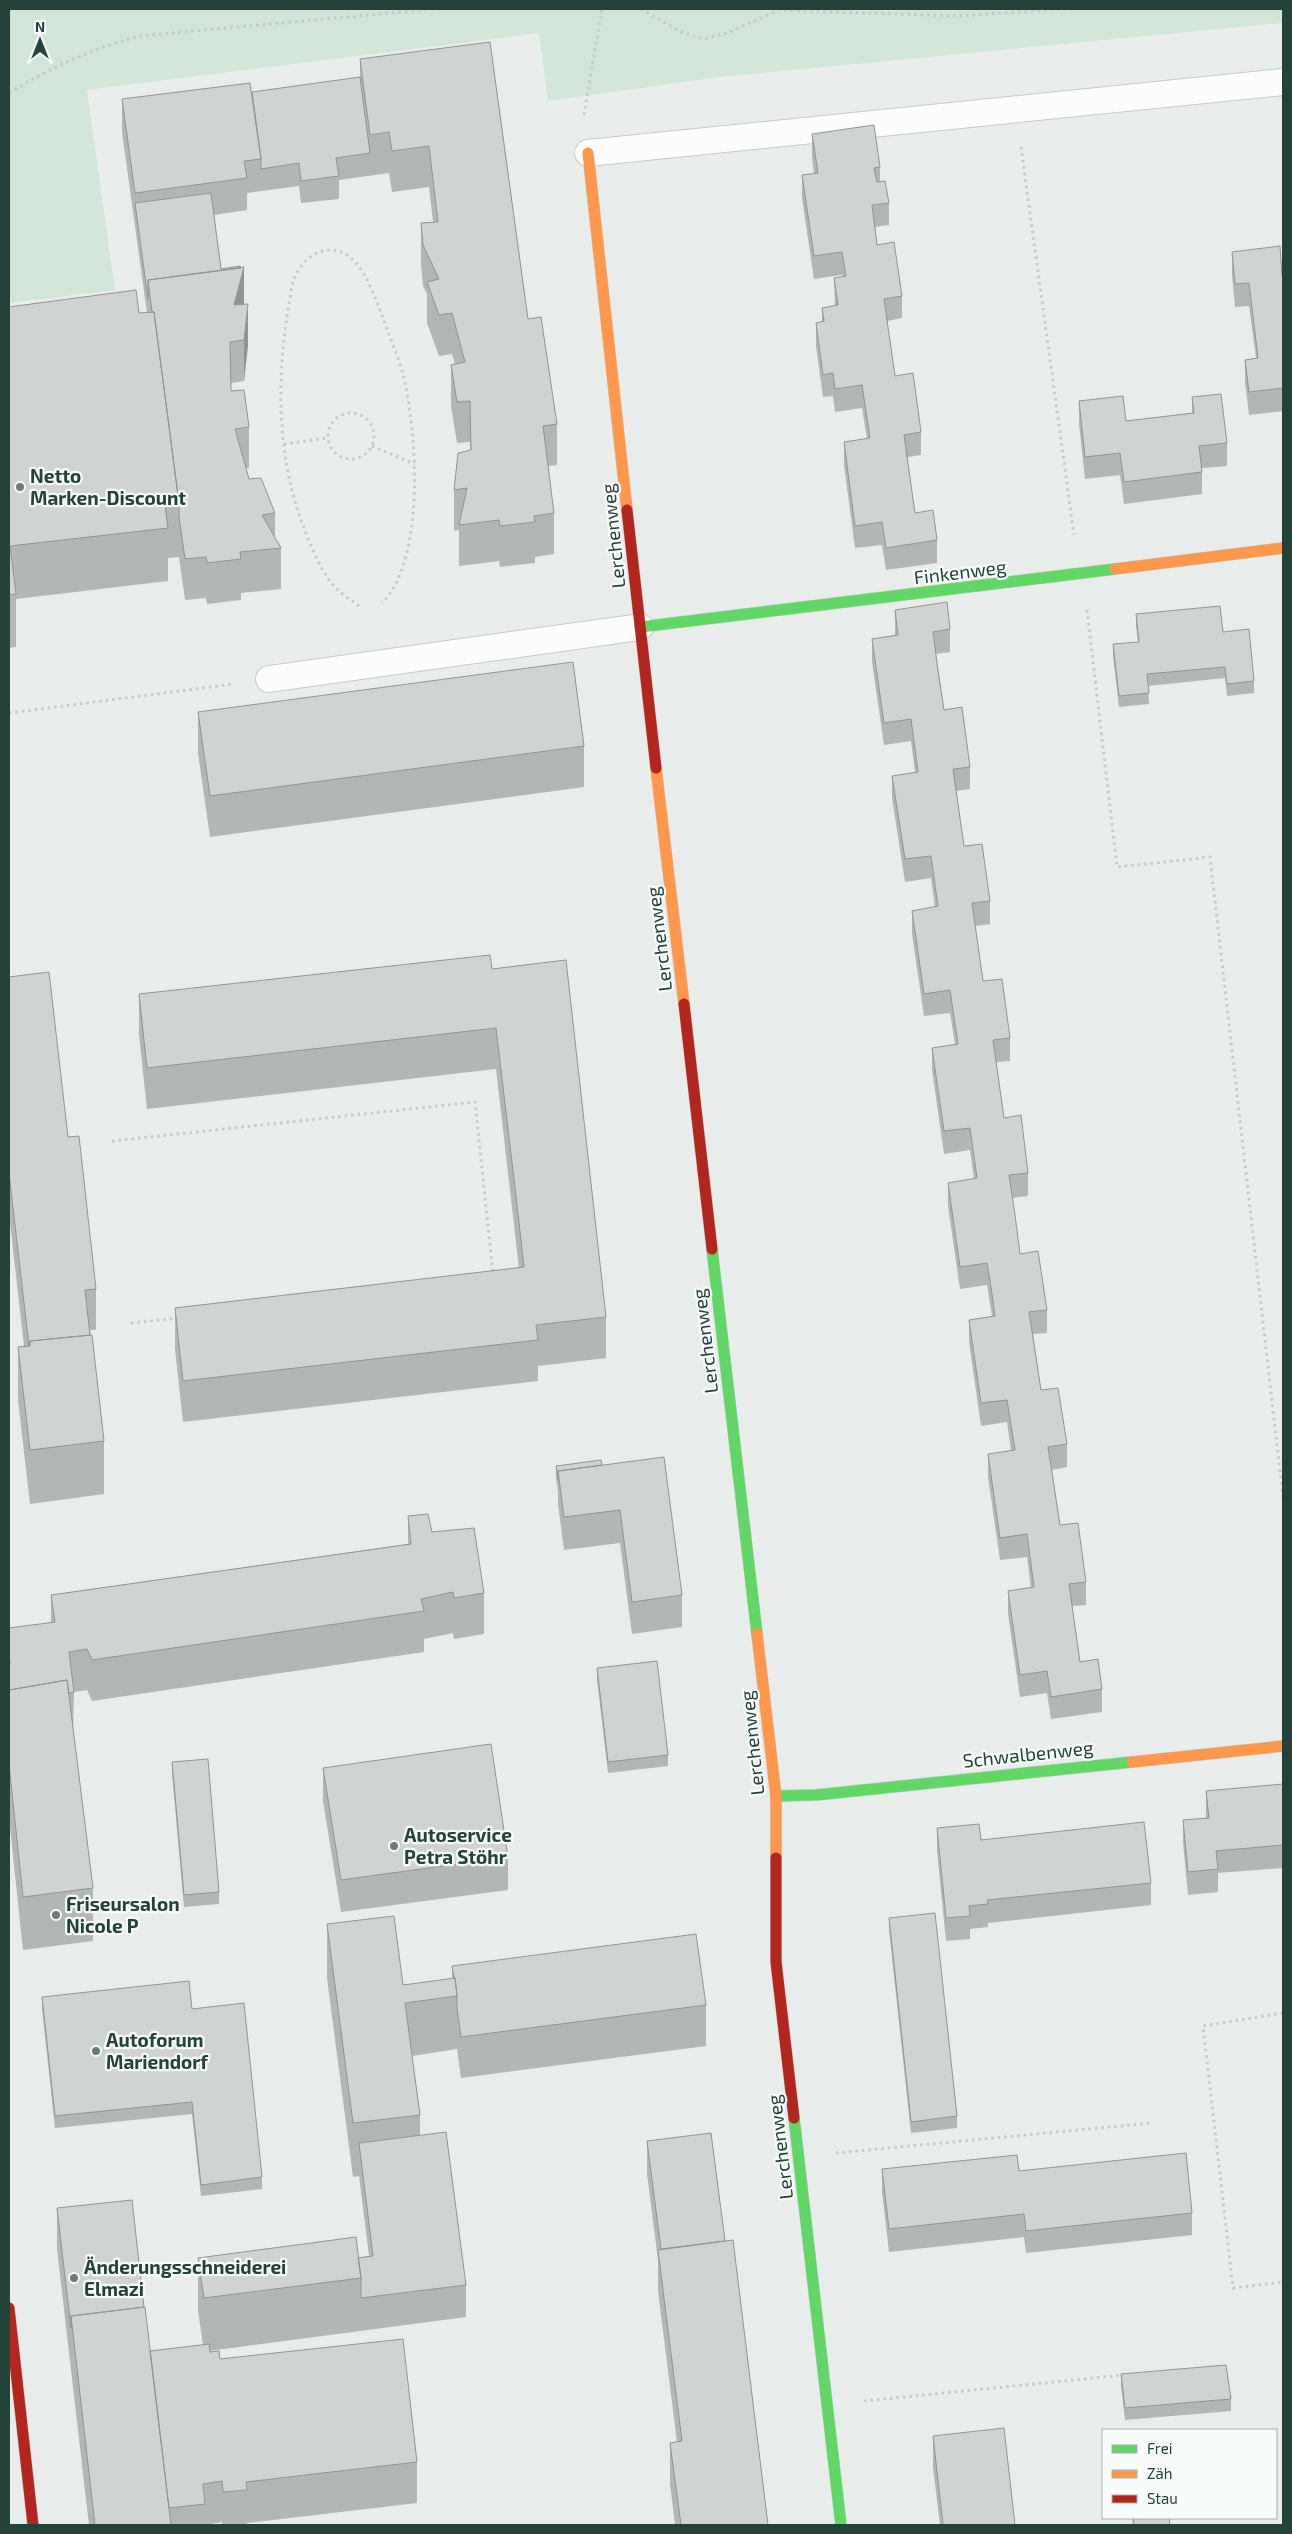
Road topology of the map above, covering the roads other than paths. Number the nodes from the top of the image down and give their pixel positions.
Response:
1 (1283, 82) edge
2 (588, 153) joint
3 (1283, 548) edge
4 (640, 627) junction
5 (269, 679) road end
6 (1283, 1746) edge
7 (776, 1796) junction
8 (9, 2308) edge
9 (33, 2525) edge
10 (841, 2525) edge

1 - 2 lane
2 - 4 street, Lerchenweg
3 - 4 street, Finkenweg
4 - 5 lane
4 - 7 street, Lerchenweg
6 - 7 street, Schwalbenweg
7 - 10 street, Lerchenweg
8 - 9 street

